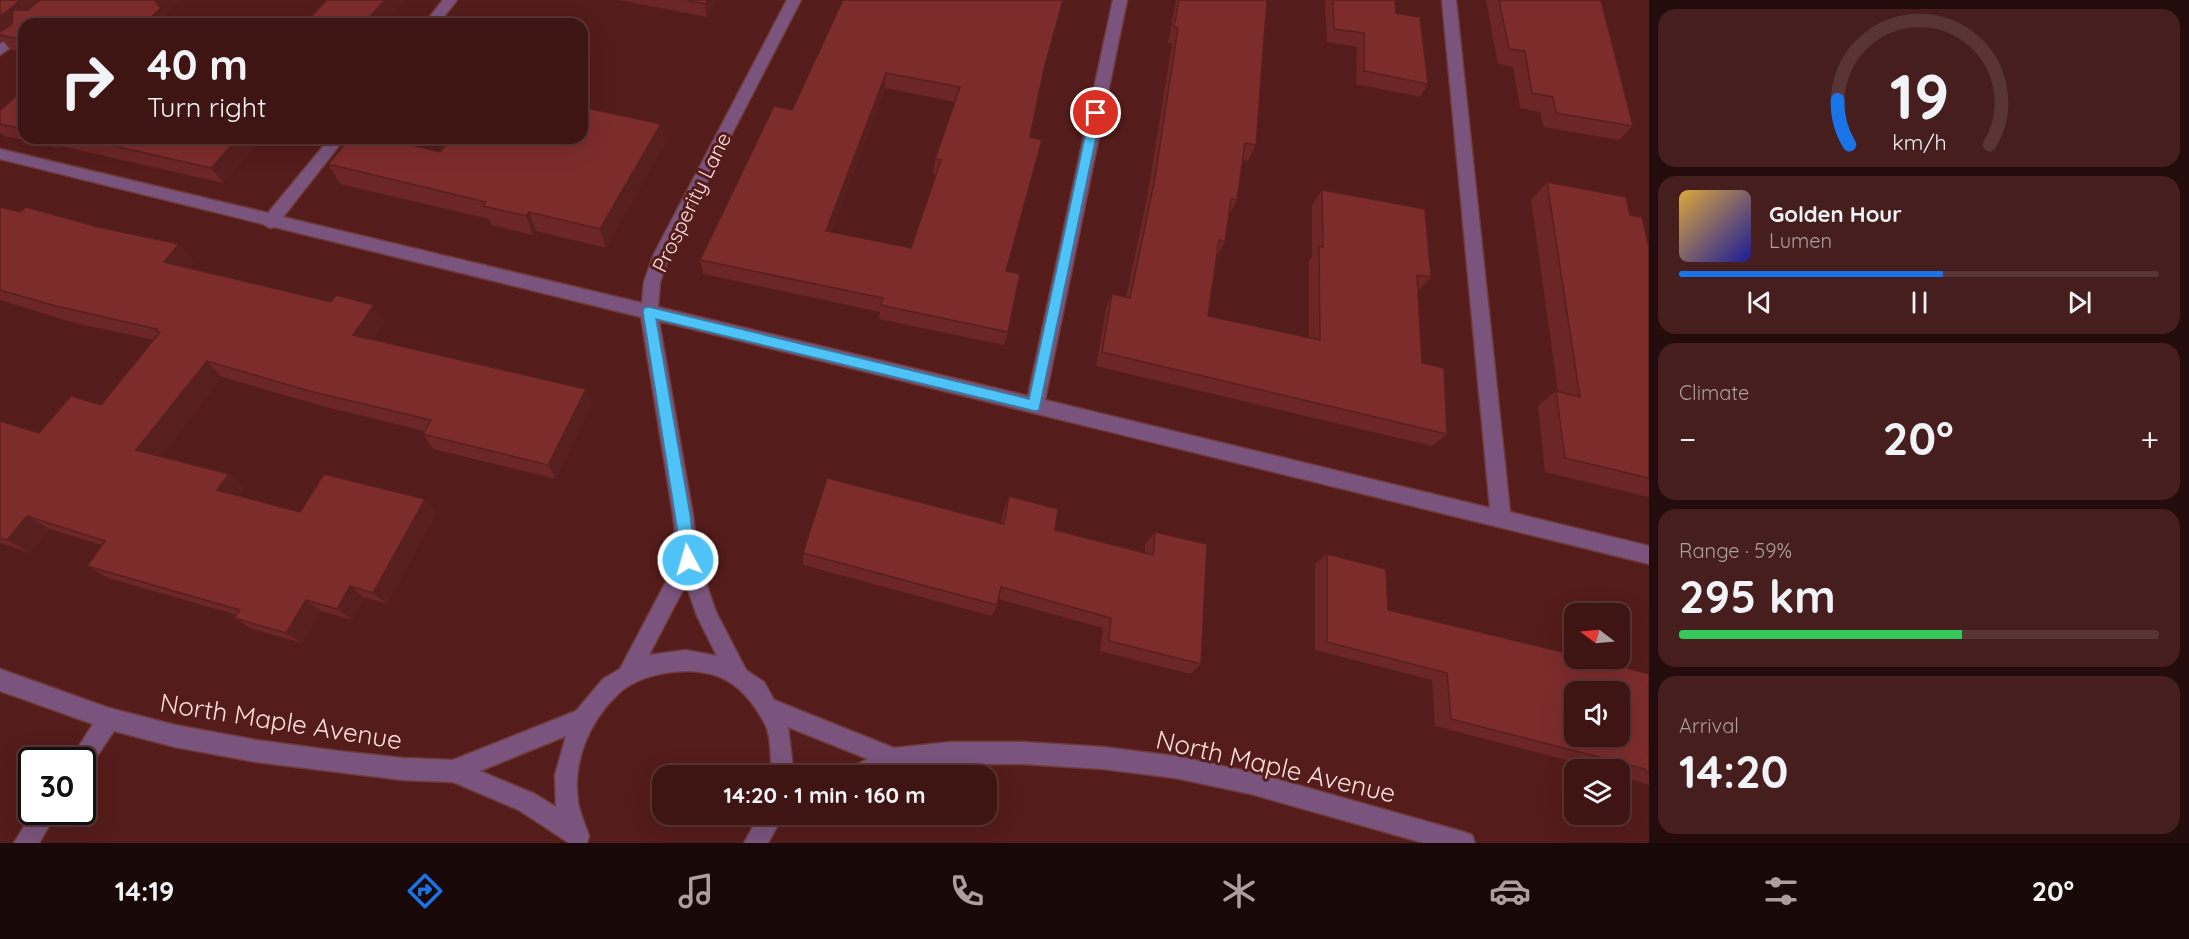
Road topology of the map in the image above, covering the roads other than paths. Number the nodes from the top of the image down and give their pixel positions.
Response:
1 (450, 0) edge
2 (794, 0) edge
3 (1119, 0) edge
4 (1449, 0) edge
5 (436, 18) edge
6 (18, 35) edge
7 (0, 51) edge
8 (333, 144) edge
9 (0, 154) edge
10 (270, 222) junction
11 (649, 312) junction
12 (1035, 406) junction
13 (1501, 519) junction
14 (1649, 555) edge
15 (688, 560) junction
16 (629, 673) junction
17 (737, 674) junction
18 (0, 680) edge
19 (770, 709) junction
20 (584, 717) junction
21 (109, 719) junction
22 (90, 747) edge
23 (894, 759) junction
24 (784, 765) edge
25 (881, 765) edge
26 (453, 771) junction
27 (37, 825) edge
28 (766, 825) edge
29 (579, 838) edge
30 (25, 843) edge
31 (755, 843) edge
32 (1464, 843) edge

1 - 5 street
2 - 11 street, Prosperity Lane
3 - 12 street
4 - 13 street
6 - 7 street
8 - 10 street
9 - 10 street
10 - 11 street
11 - 12 street
11 - 15 street, Prosperity Lane
12 - 13 street
13 - 14 street
15 - 16 street
15 - 17 street, Prosperity Lane
16 - 17 street, North Maple Avenue
16 - 20 street, North Maple Avenue
17 - 19 street, North Maple Avenue
18 - 21 street, North Maple Avenue
19 - 23 street, North Maple Avenue
19 - 24 street, North Maple Avenue
20 - 26 street, North Maple Avenue
20 - 29 street, North Maple Avenue
21 - 22 street
21 - 26 street, North Maple Avenue
23 - 25 street, North Maple Avenue
23 - 32 street, North Maple Avenue
26 - 29 street, North Maple Avenue
27 - 30 street
28 - 31 street

